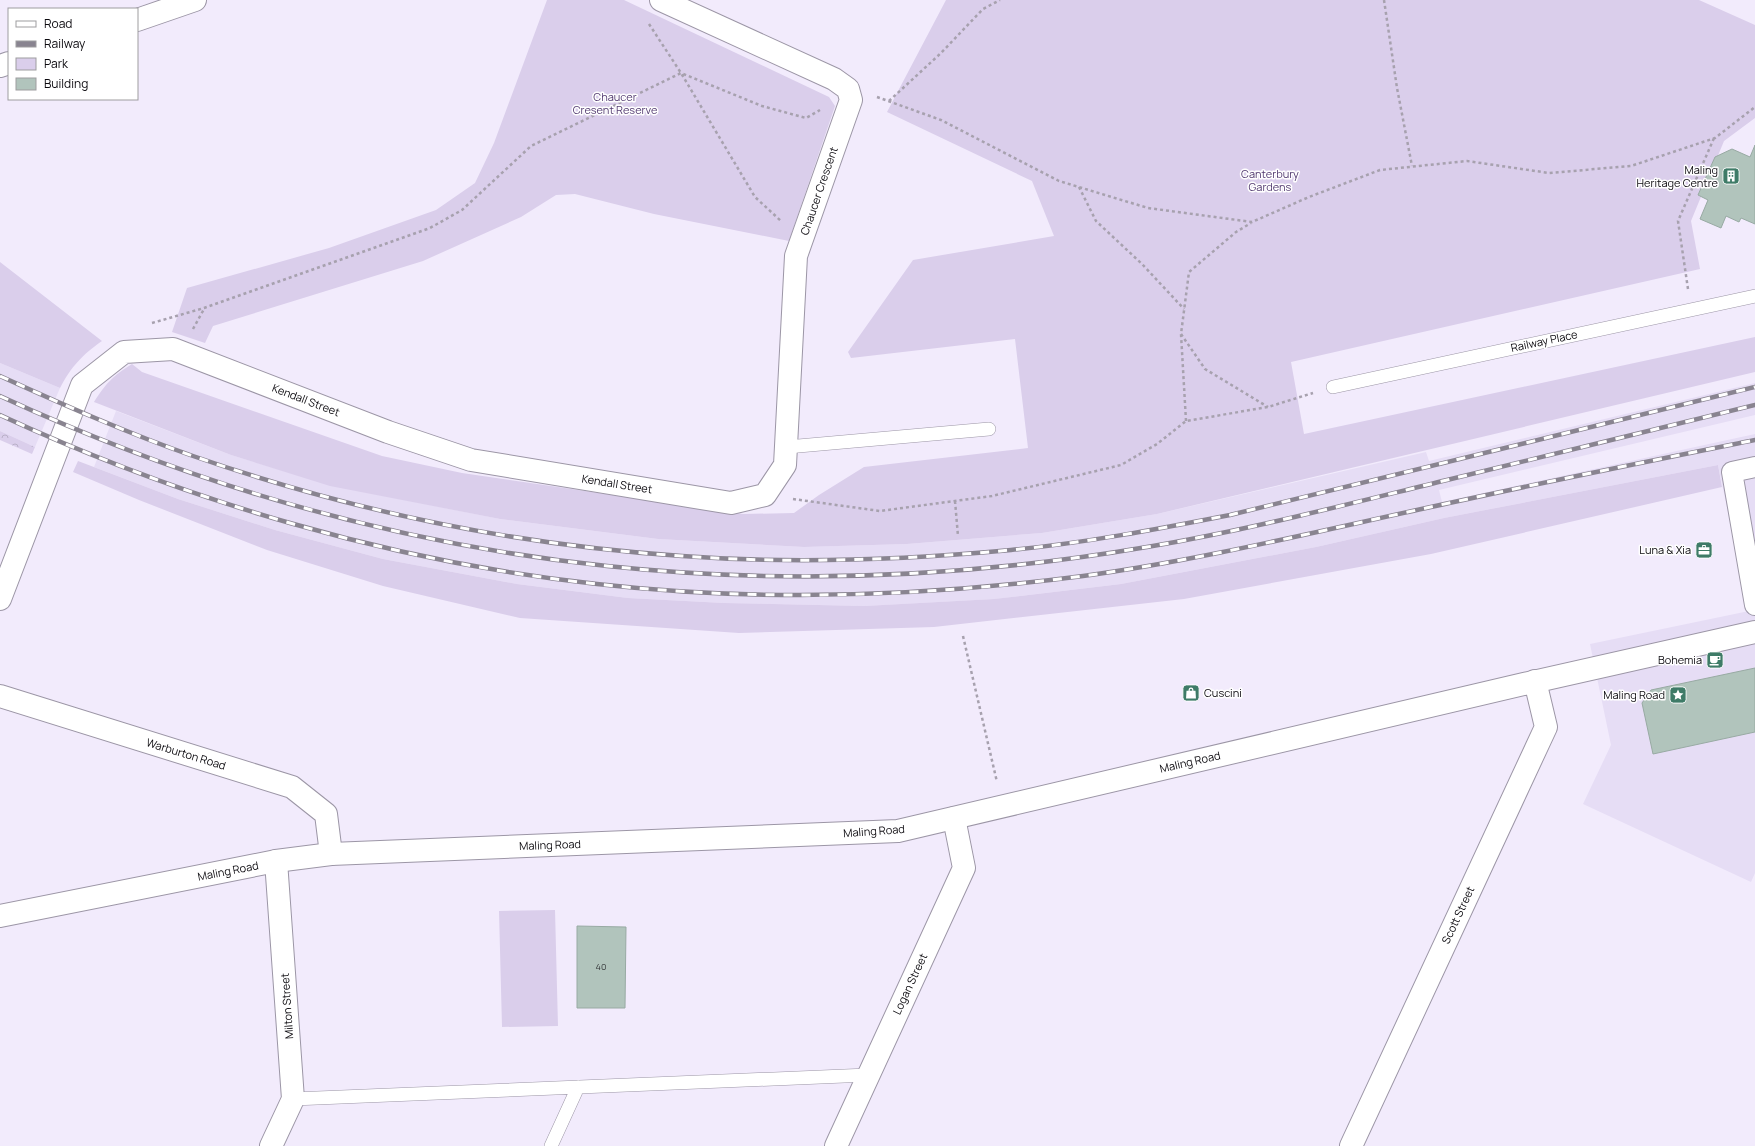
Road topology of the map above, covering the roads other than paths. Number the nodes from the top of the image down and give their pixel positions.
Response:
1 (195, 0) edge
2 (661, 0) edge
3 (138, 20) edge
4 (1755, 296) edge
5 (1333, 387) road end
6 (989, 429) dead end
7 (787, 447) junction
8 (1755, 467) edge
9 (765, 495) joint
10 (0, 599) edge
11 (1755, 605) edge
12 (1755, 632) edge
13 (1535, 681) junction
14 (0, 696) edge
15 (954, 818) junction
16 (331, 854) junction
17 (276, 862) junction
18 (0, 916) edge
19 (868, 1075) junction
20 (578, 1087) junction
21 (293, 1098) junction
22 (271, 1146) edge
23 (550, 1146) edge
24 (836, 1146) edge
25 (1351, 1146) edge

1 - 3 street
2 - 7 street, Chaucer Crescent
4 - 5 lane, Railway Place
6 - 7 lane
7 - 9 street, Chaucer Crescent
8 - 11 street
9 - 10 street, Kendall Street
12 - 13 street, Maling Road
13 - 15 street, Maling Road
13 - 25 street, Scott Street
14 - 16 street, Warburton Road
15 - 16 street, Maling Road
15 - 19 street, Logan Street
16 - 17 street, Maling Road
17 - 18 street, Maling Road
17 - 21 street, Milton Street
19 - 20 lane
19 - 24 street, Logan Street
20 - 21 lane
20 - 23 lane
21 - 22 street, Milton Street

